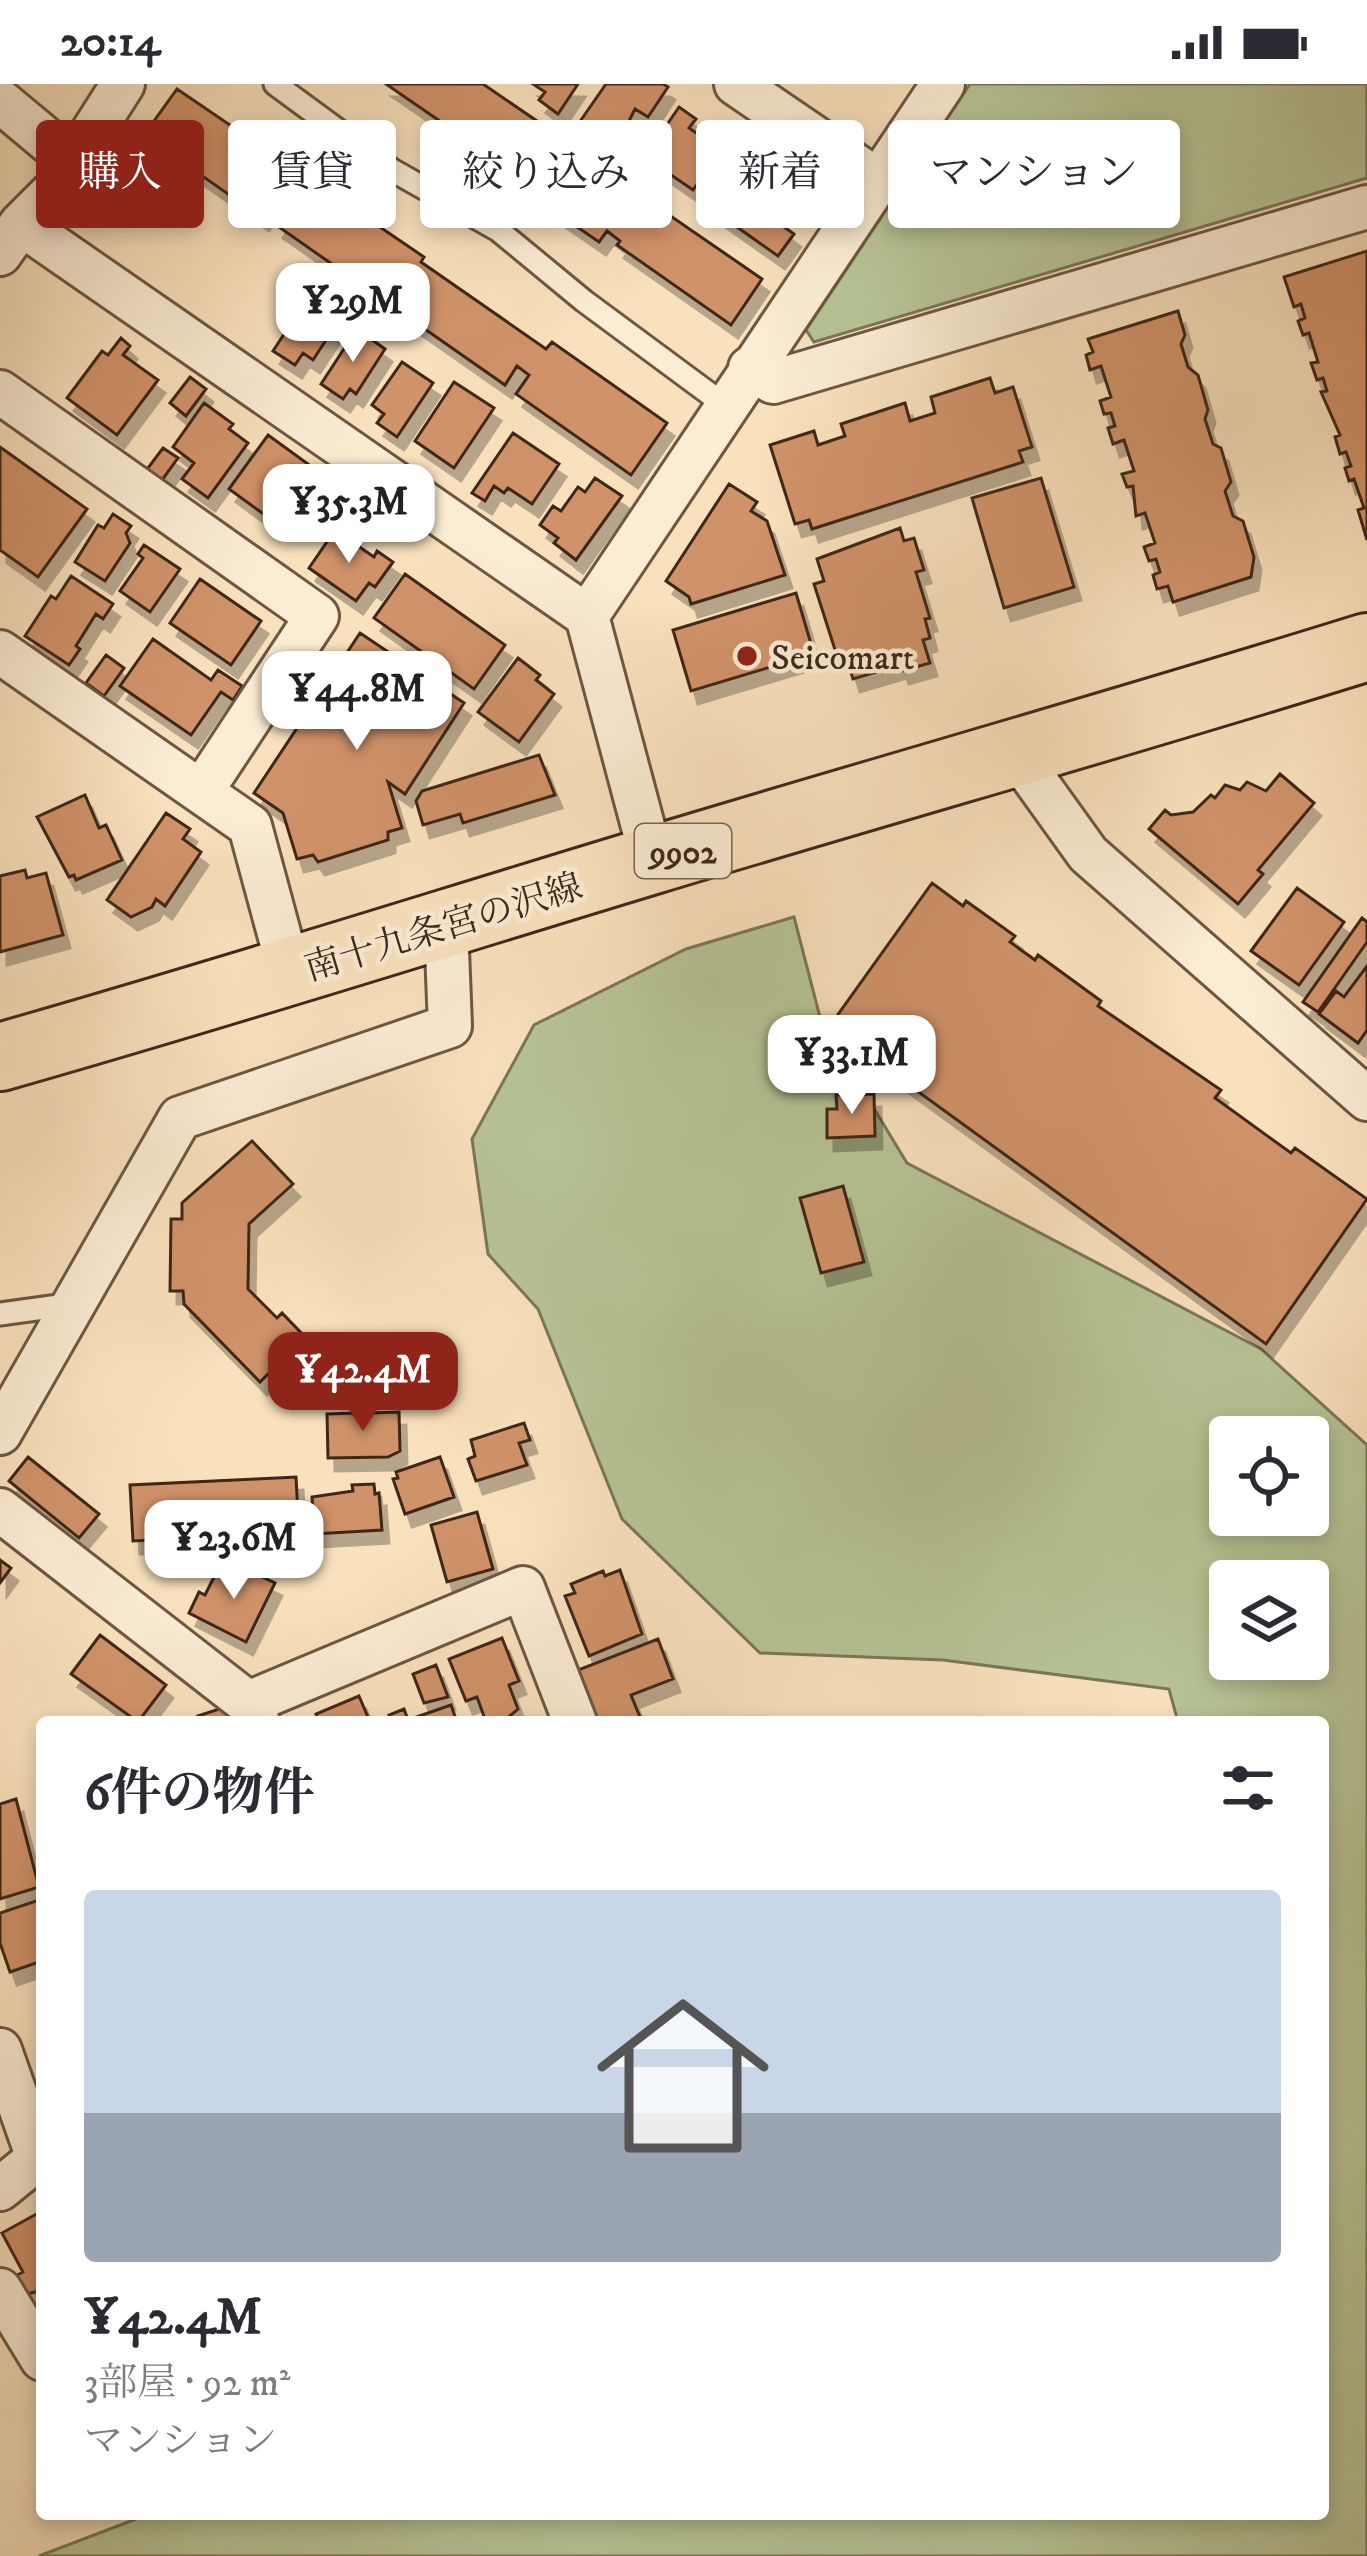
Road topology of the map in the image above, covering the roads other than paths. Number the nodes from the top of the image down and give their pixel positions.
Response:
1 (123, 84) edge
2 (275, 84) edge
3 (736, 84) edge
4 (943, 84) edge
5 (0, 101) edge
6 (99, 120) edge
7 (36, 131) edge
8 (877, 179) junction
9 (1367, 207) edge
10 (36, 211) edge
11 (10, 239) edge
12 (750, 368) junction
13 (0, 392) edge
14 (726, 406) junction
15 (587, 616) junction
16 (1367, 647) edge
17 (0, 652) edge
18 (1014, 752) junction
19 (201, 792) junction
20 (652, 860) junction
21 (446, 926) junction
22 (290, 974) junction
23 (0, 1057) edge
24 (1367, 1099) edge
25 (74, 1304) junction
26 (0, 1314) edge
27 (0, 1432) edge
28 (0, 1510) edge
29 (253, 1712) edge
30 (572, 1716) edge
31 (0, 2050) edge
32 (36, 2146) edge
33 (36, 2160) edge
34 (0, 2189) edge
35 (0, 2290) edge
36 (36, 2349) edge

1 - 6 street
2 - 14 lane
3 - 8 street
4 - 8 street
5 - 7 street
8 - 12 street
9 - 12 street
10 - 11 street
11 - 15 street
12 - 14 street
13 - 19 street
14 - 15 street
15 - 20 street
16 - 18 main road, 南十九条宮の沢線 / 9902
17 - 19 street
18 - 20 main road, 南十九条宮の沢線 / 9902
18 - 24 street
19 - 22 street
20 - 21 main road, 南十九条宮の沢線 / 9902
21 - 22 main road, 南十九条宮の沢線 / 9902
21 - 25 street
22 - 23 main road, 南十九条宮の沢線 / 9902
25 - 26 lane
25 - 27 street
28 - 29 street
29 - 30 street
31 - 32 street
33 - 34 street
35 - 36 street

